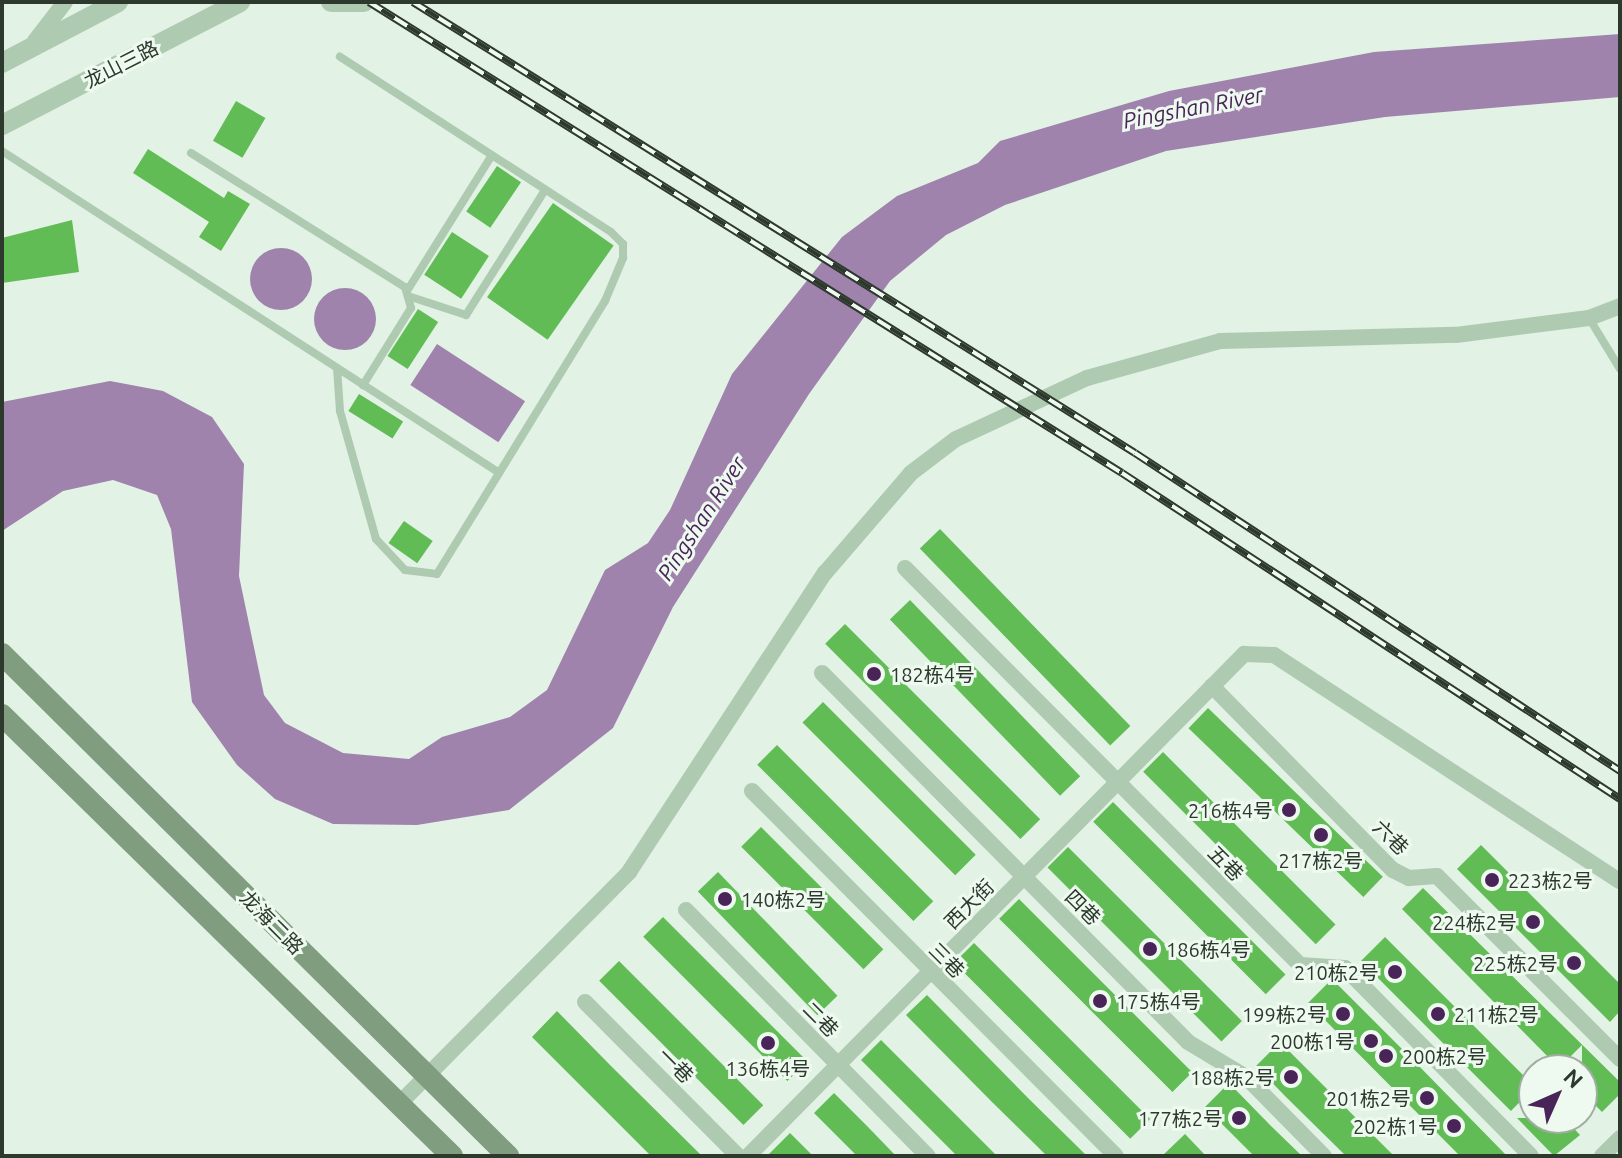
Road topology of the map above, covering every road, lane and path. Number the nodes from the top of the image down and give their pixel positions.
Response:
1 (65, 2) edge
2 (118, 2) edge
3 (240, 2) edge
4 (331, 2) edge
5 (364, 2) edge
6 (21, 52) junction
7 (340, 57) dead end
8 (2, 63) edge
9 (2, 125) edge
10 (2, 151) edge
11 (191, 153) dead end
12 (492, 155) junction
13 (545, 190) junction
14 (409, 294) junction
15 (1620, 306) edge
16 (1589, 318) junction
17 (337, 368) junction
18 (1620, 369) edge
19 (363, 385) junction
20 (498, 472) junction
21 (905, 568) dead end
22 (2, 654) edge
23 (822, 673) dead end
24 (1215, 683) junction
25 (2, 715) edge
26 (1118, 782) junction
27 (752, 791) dead end
28 (1024, 877) junction
29 (1620, 881) edge
30 (686, 910) dead end
31 (931, 971) junction
32 (585, 1002) dead end
33 (1620, 1059) edge
34 (838, 1065) junction
35 (427, 1077) junction
36 (399, 1104) junction
37 (1620, 1138) edge
38 (452, 1156) edge
39 (508, 1156) edge
40 (738, 1156) edge
41 (748, 1156) edge
42 (928, 1156) edge
43 (1116, 1156) edge
44 (1324, 1156) edge
45 (1531, 1156) edge
46 (1602, 1156) edge

1 - 6 street
2 - 6 street
3 - 9 street, 龙山三路
4 - 5 street
6 - 8 street
7 - 12 lane
10 - 17 lane
11 - 14 lane
12 - 13 lane
12 - 14 lane
13 - 14 lane
13 - 20 lane
14 - 19 lane
15 - 16 street
16 - 18 lane
16 - 35 street
17 - 19 lane
17 - 20 lane
19 - 20 lane
21 - 26 street, 五巷
22 - 35 main road, 龙海二路
23 - 28 street, 四巷
24 - 26 street, 西大街
24 - 29 street, 西大街
24 - 33 street, 六巷
25 - 36 main road, 龙海二路
26 - 28 street, 西大街
26 - 45 street, 五巷
27 - 31 street, 三巷
28 - 31 street, 西大街
28 - 44 street, 四巷
30 - 34 street, 二巷
31 - 34 street, 西大街
31 - 43 street, 三巷
32 - 40 street, 一巷
34 - 41 street, 西大街
34 - 42 street, 二巷
35 - 36 street
35 - 39 main road, 龙海二路
36 - 38 main road, 龙海二路
37 - 46 street

